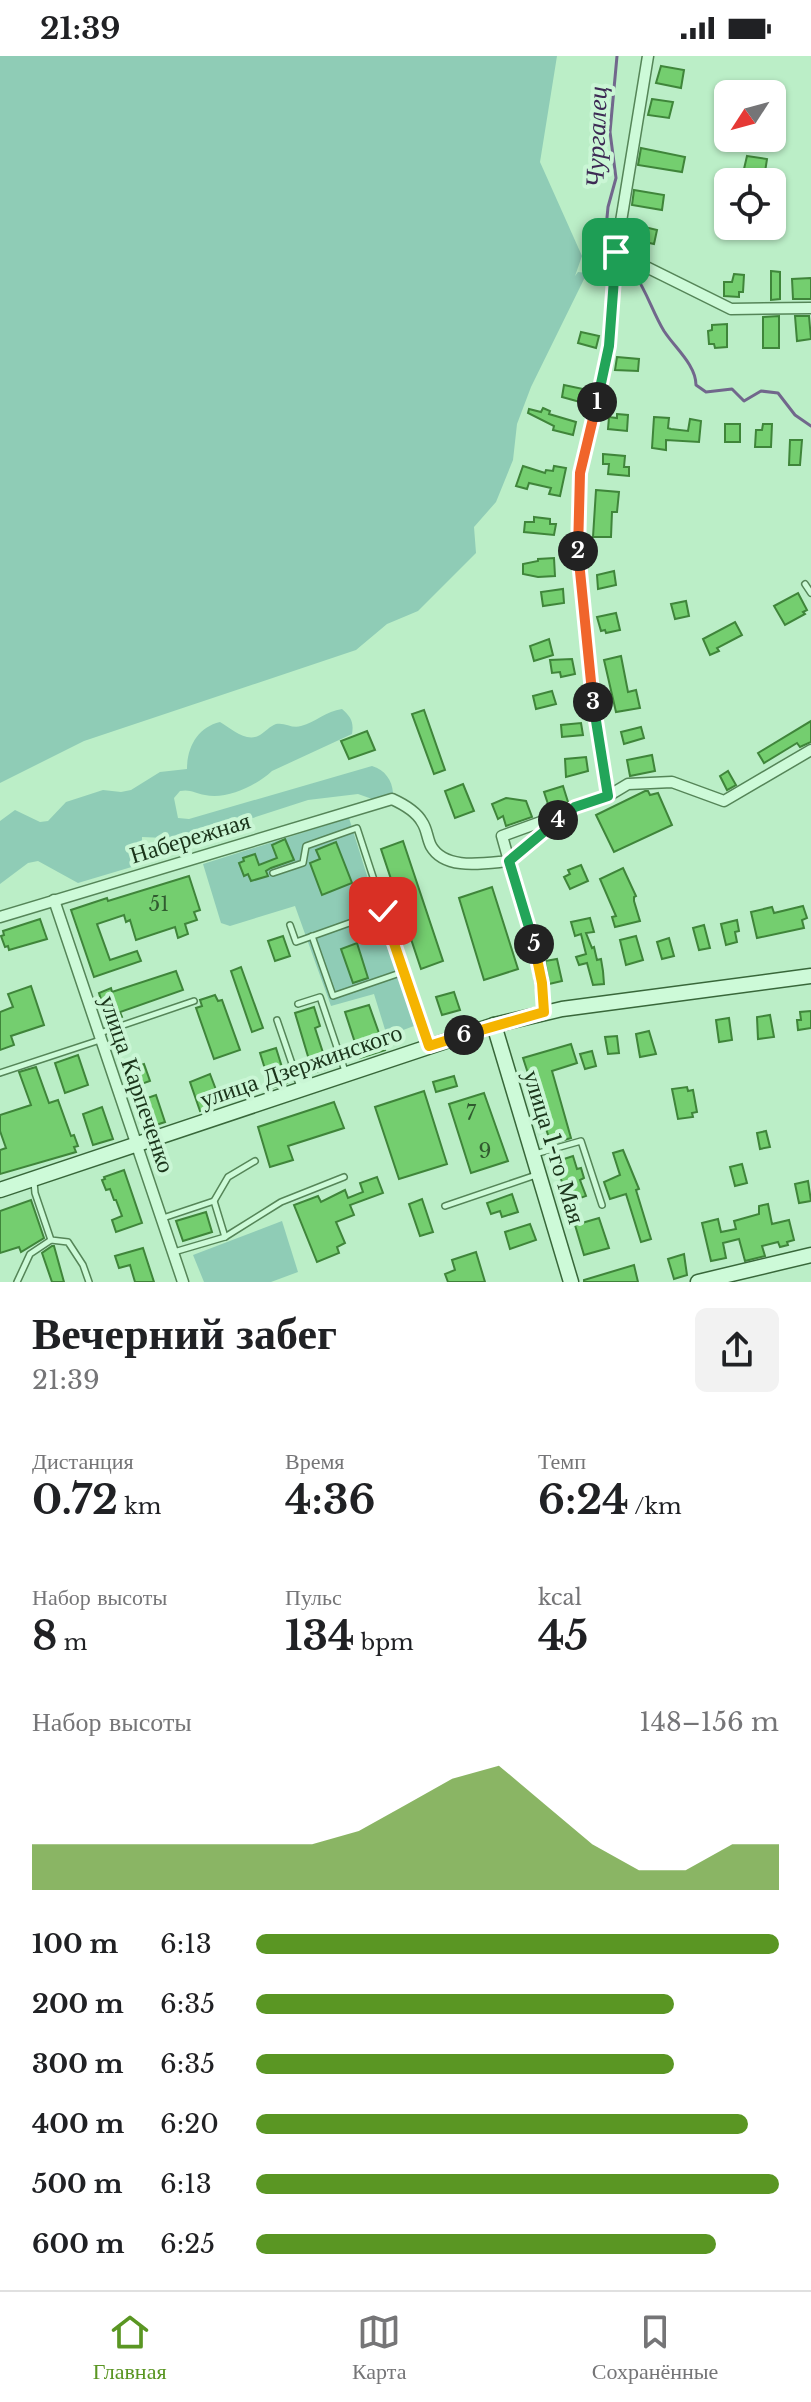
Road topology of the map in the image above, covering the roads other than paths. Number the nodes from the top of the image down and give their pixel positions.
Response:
1 (648, 56) edge
2 (616, 252) junction
3 (811, 308) edge
4 (805, 584) dead end
5 (811, 593) edge
6 (811, 750) edge
7 (608, 796) junction
8 (567, 813) junction
9 (509, 861) junction
10 (273, 873) dead end
11 (54, 900) junction
12 (383, 911) junction
13 (0, 917) edge
14 (290, 925) dead end
15 (312, 936) junction
16 (403, 972) junction
17 (811, 976) edge
18 (194, 1001) dead end
19 (298, 1004) dead end
20 (544, 1012) junction
21 (277, 1020) dead end
22 (494, 1025) junction
23 (99, 1036) junction
24 (429, 1046) junction
25 (0, 1073) edge
26 (347, 1075) junction
27 (301, 1090) junction
28 (137, 1144) junction
29 (533, 1154) junction
30 (255, 1161) dead end
31 (539, 1174) junction
32 (344, 1177) dead end
33 (34, 1178) junction
34 (0, 1190) edge
35 (214, 1201) junction
36 (602, 1205) dead end
37 (445, 1206) dead end
38 (162, 1218) junction
39 (225, 1237) junction
40 (51, 1240) junction
41 (173, 1252) junction
42 (811, 1255) edge
43 (729, 1278) edge
44 (17, 1282) edge
45 (89, 1282) edge
46 (183, 1282) edge
47 (571, 1282) edge
48 (698, 1282) edge

1 - 2 street
2 - 3 street
2 - 7 street
4 - 5 lane
6 - 7 street
7 - 8 street
8 - 9 street
8 - 9 street
9 - 11 street, Набережная
9 - 20 street
10 - 12 lane
11 - 13 street, Набережная
11 - 23 street, улица Карпеченко
12 - 15 lane
12 - 16 lane
14 - 15 lane
15 - 16 lane
16 - 24 lane
17 - 20 main road, улица Дзержинского
18 - 23 lane
19 - 26 lane
20 - 22 main road, улица Дзержинского
21 - 27 lane
22 - 24 main road, улица Дзержинского
22 - 29 main road, улица 1-го Мая
23 - 25 lane
23 - 28 street, улица Карпеченко
24 - 26 main road, улица Дзержинского
26 - 27 main road, улица Дзержинского
27 - 28 main road, улица Дзержинского
28 - 33 main road, улица Дзержинского
28 - 38 street, улица Карпеченко
29 - 31 main road, улица 1-го Мая
29 - 36 lane
30 - 35 lane
31 - 37 lane
31 - 47 main road, улица 1-го Мая
32 - 39 lane
33 - 34 main road, улица Дзержинского
33 - 40 lane
35 - 38 lane
35 - 39 lane
38 - 41 street, улица Карпеченко
39 - 41 lane
40 - 44 lane
40 - 45 lane
41 - 46 street, улица Карпеченко
42 - 43 main road
43 - 48 main road

